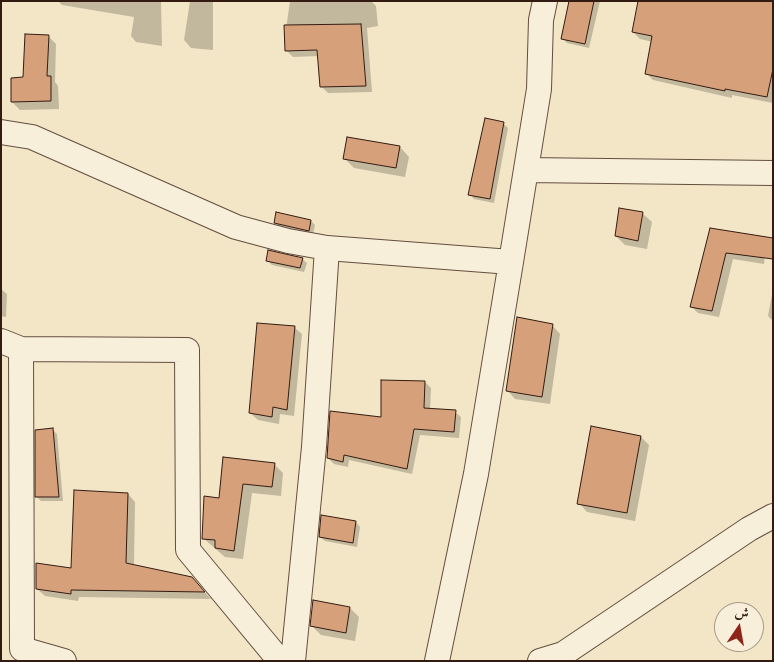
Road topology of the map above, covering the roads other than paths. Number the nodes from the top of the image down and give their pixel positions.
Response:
1 (545, 1) edge
2 (1, 132) edge
3 (526, 170) junction
4 (773, 173) edge
5 (327, 248) junction
6 (511, 262) junction
7 (11, 345) edge
8 (773, 516) edge
9 (64, 661) edge
10 (280, 661) edge
11 (293, 661) edge
12 (437, 661) edge
13 (540, 661) edge

1 - 3 street
2 - 5 street
3 - 4 street
3 - 6 street
5 - 6 street
5 - 11 street
6 - 12 street
7 - 9 street
7 - 10 street
8 - 13 street

